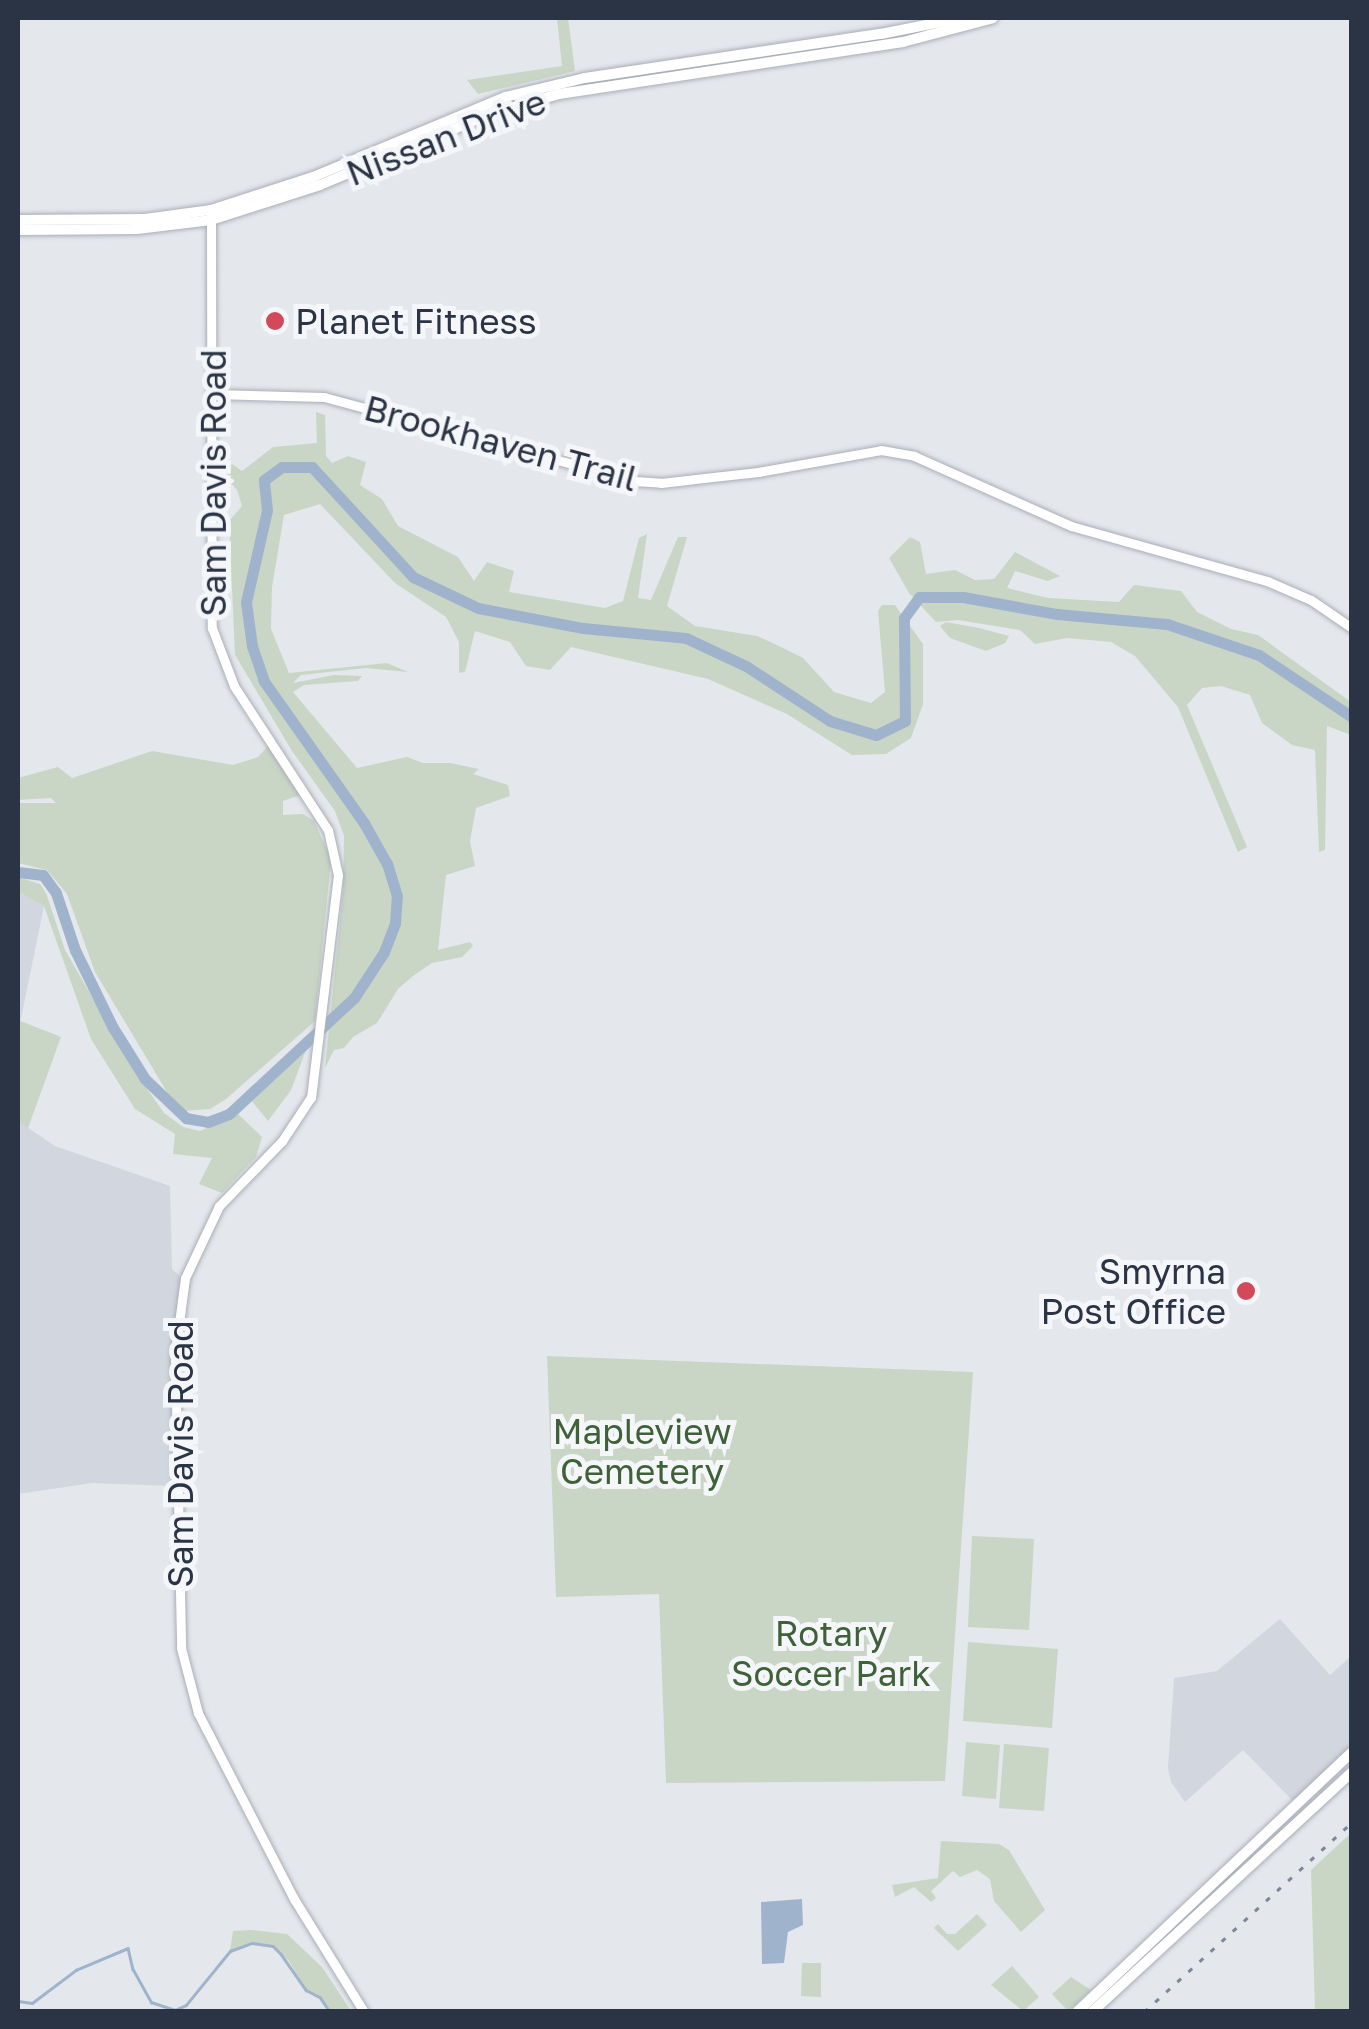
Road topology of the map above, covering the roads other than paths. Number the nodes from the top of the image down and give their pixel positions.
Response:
1 (961, 18) edge
2 (994, 18) edge
3 (211, 215) junction
4 (18, 220) edge
5 (18, 230) edge
6 (213, 394) junction
7 (1352, 628) edge
8 (1352, 1752) edge
9 (1352, 1772) edge
10 (364, 2012) edge
11 (1077, 2012) edge
12 (1092, 2012) edge

1 - 3 main road, Nissan Drive
2 - 3 main road, Nissan Drive
3 - 4 main road, Nissan Drive
3 - 5 main road, Nissan Drive
3 - 6 street, Sam Davis Road
6 - 7 street, Brookhaven Trail
6 - 10 street, Sam Davis Road
8 - 11 main road
9 - 12 main road

